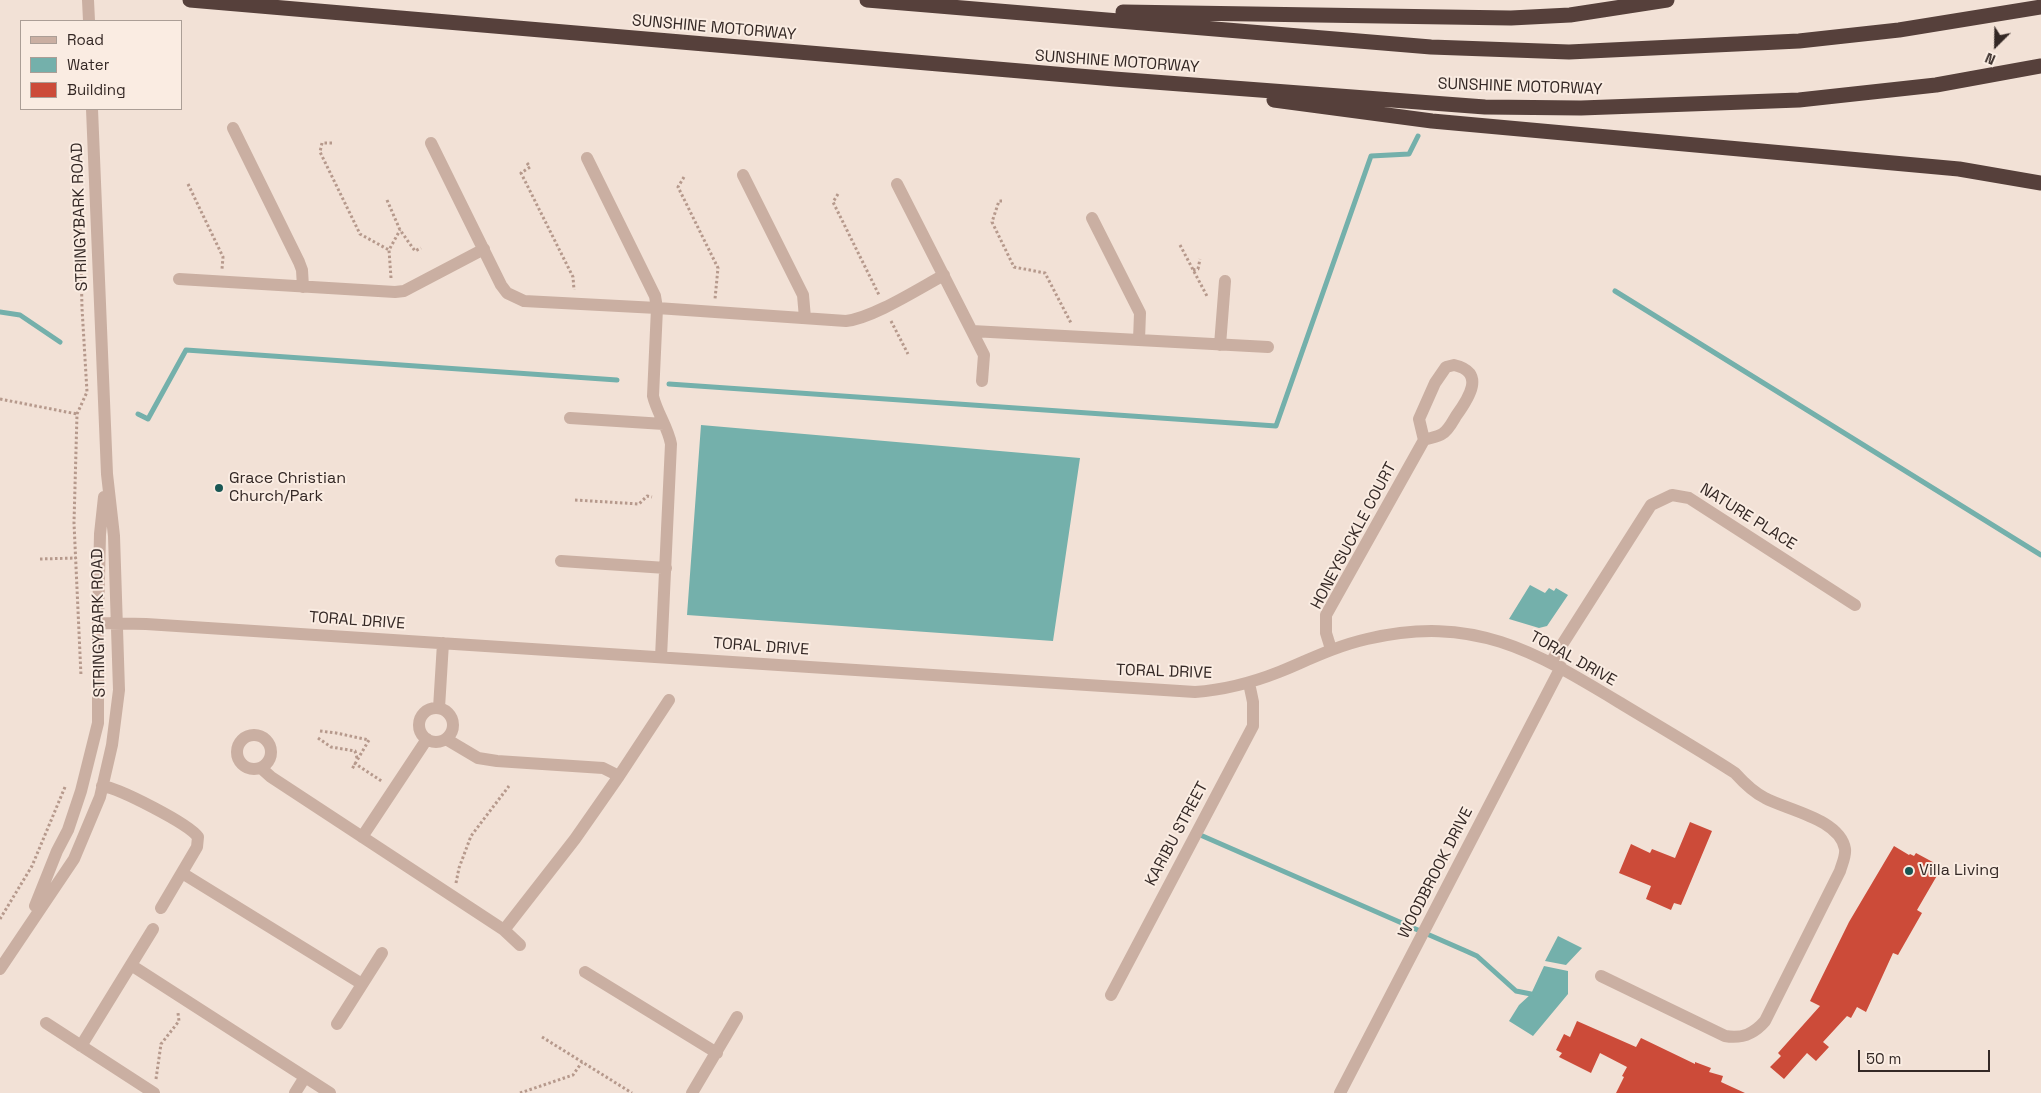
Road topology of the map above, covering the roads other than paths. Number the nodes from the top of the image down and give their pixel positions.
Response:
1 (88, 0) edge
2 (190, 0) edge
3 (867, 0) edge
4 (1667, 0) edge
5 (2041, 7) edge
6 (978, 9) junction
7 (89, 20) edge
8 (2041, 66) edge
9 (1114, 79) junction
10 (92, 110) edge
11 (233, 128) dead end
12 (431, 144) dead end
13 (587, 158) dead end
14 (743, 174) dead end
15 (2041, 182) edge
16 (896, 184) dead end
17 (1092, 218) dead end
18 (484, 249) junction
19 (944, 275) junction
20 (179, 279) dead end
21 (1225, 281) dead end
22 (303, 287) junction
23 (657, 308) junction
24 (805, 318) junction
25 (972, 331) junction
26 (1139, 340) junction
27 (1220, 345) junction
28 (1268, 347) dead end
29 (982, 381) dead end
30 (570, 418) dead end
31 (664, 424) junction
32 (1424, 440) junction
33 (107, 474) junction
34 (561, 561) dead end
35 (666, 568) junction
36 (1854, 605) dead end
37 (98, 622) junction
38 (118, 623) junction
39 (442, 643) junction
40 (1331, 649) junction
41 (661, 657) junction
42 (1556, 664) junction
43 (1249, 683) junction
44 (669, 700) dead end
45 (439, 708) junction
46 (427, 739) junction
47 (446, 739) junction
48 (261, 768) dead end
49 (619, 776) junction
50 (102, 786) junction
51 (362, 837) junction
52 (182, 873) junction
53 (161, 908) dead end
54 (25, 929) junction
55 (152, 929) dead end
56 (504, 930) junction
57 (520, 945) dead end
58 (382, 953) dead end
59 (130, 965) junction
60 (0, 968) edge
61 (585, 972) dead end
62 (1601, 976) dead end
63 (362, 984) junction
64 (1110, 996) dead end
65 (737, 1017) dead end
66 (46, 1023) dead end
67 (337, 1024) dead end
68 (81, 1046) junction
69 (717, 1054) junction
70 (305, 1077) junction
71 (155, 1089) edge
72 (295, 1093) edge
73 (330, 1093) edge
74 (692, 1093) edge
75 (1340, 1093) edge

1 - 7 street
2 - 9 highway, SUNSHINE MOTORWAY
3 - 6 highway
4 - 6 highway
5 - 6 highway
8 - 9 highway, SUNSHINE MOTORWAY
9 - 15 highway
10 - 33 street, STRINGYBARK ROAD
11 - 22 street
12 - 18 street
13 - 23 street
14 - 24 street
16 - 19 street
17 - 26 street
18 - 22 street
18 - 23 street
19 - 24 street
19 - 25 street
20 - 22 street
21 - 27 street
23 - 24 street
23 - 31 street
25 - 26 street
25 - 29 street
26 - 27 street
27 - 28 street
30 - 31 street
31 - 35 street
32 - 32 street
32 - 40 street, HONEYSUCKLE COURT
33 - 37 street, STRINGYBARK ROAD
33 - 38 street, STRINGYBARK ROAD
34 - 35 street
35 - 41 street
36 - 42 street, NATURE PLACE
37 - 38 street, TORAL DRIVE
37 - 54 street, STRINGYBARK ROAD
38 - 39 street, TORAL DRIVE
38 - 50 street, STRINGYBARK ROAD
39 - 41 street, TORAL DRIVE
39 - 45 street
40 - 42 street, TORAL DRIVE
40 - 43 street, TORAL DRIVE
41 - 43 street, TORAL DRIVE
42 - 62 street, TORAL DRIVE
42 - 75 street, WOODBROOK DRIVE
43 - 64 street, KARIBU STREET
44 - 49 street
45 - 46 street
45 - 47 street
46 - 47 street
46 - 51 street
47 - 49 street
48 - 51 street
49 - 56 street
50 - 52 street
50 - 54 street, STRINGYBARK ROAD
51 - 56 street
52 - 53 street
52 - 63 street
54 - 60 street, STRINGYBARK ROAD
55 - 59 street
56 - 57 street
58 - 63 street
59 - 68 street
59 - 70 street
61 - 69 street
63 - 67 street
65 - 69 street
66 - 68 street
68 - 71 street
69 - 74 street
70 - 72 street
70 - 73 street

